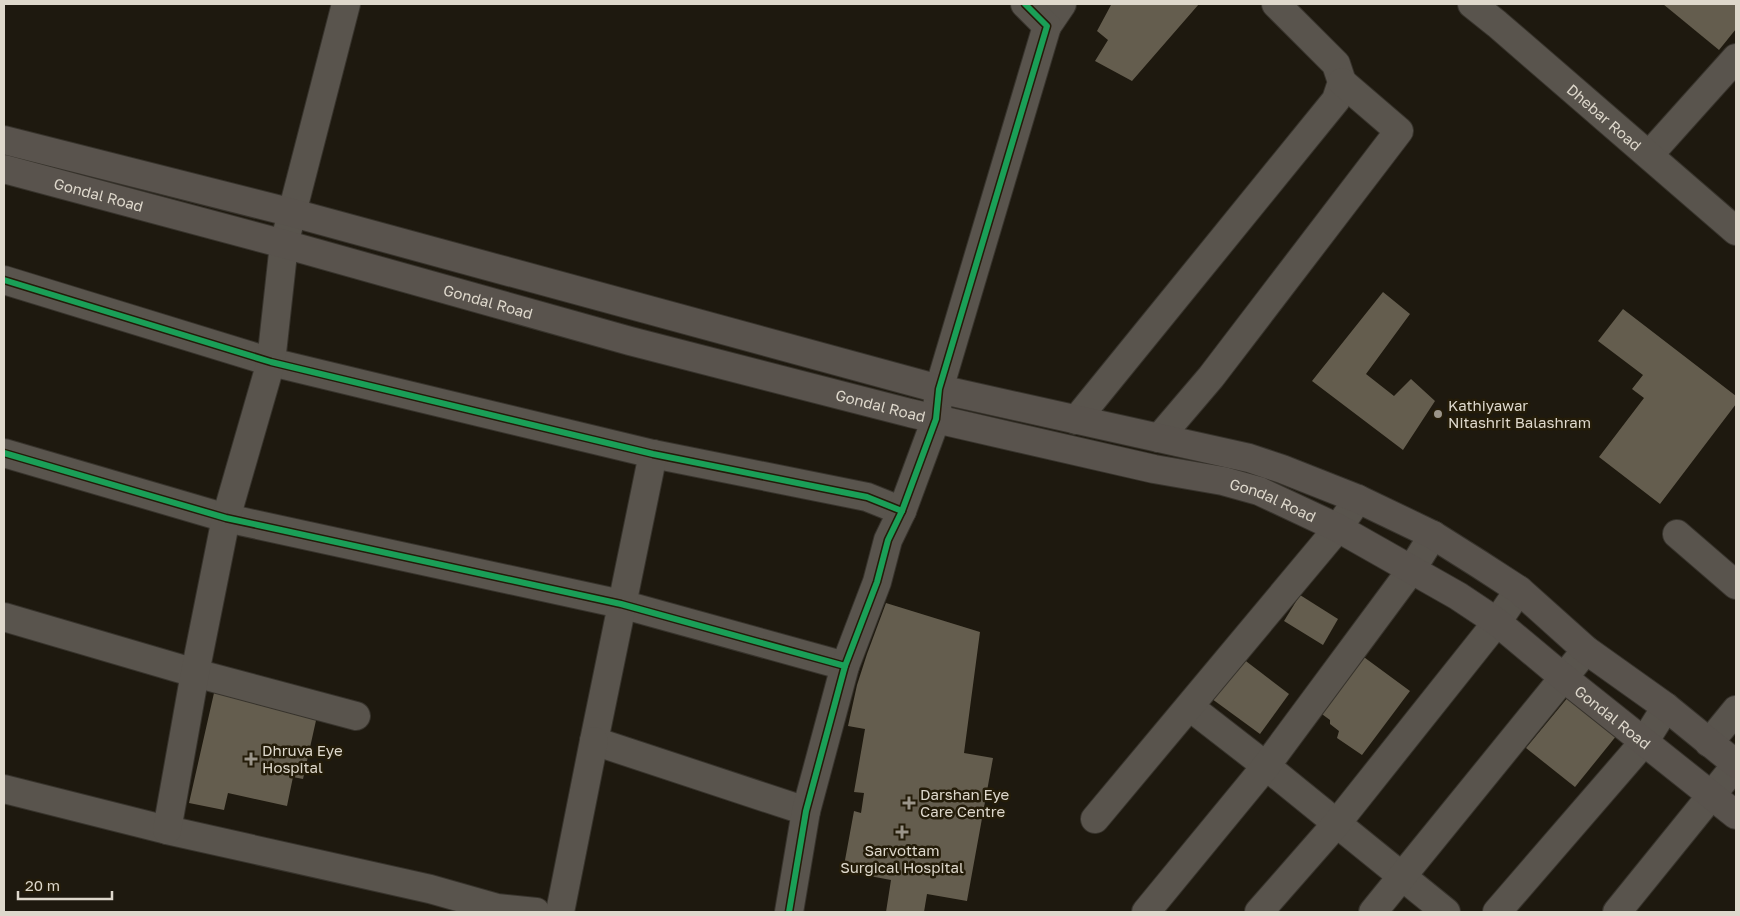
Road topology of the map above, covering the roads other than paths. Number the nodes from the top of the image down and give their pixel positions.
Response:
1 (346, 4) edge
2 (1024, 4) edge
3 (1062, 4) edge
4 (1276, 4) edge
5 (1472, 4) edge
6 (1047, 26) junction
7 (1736, 58) edge
8 (1342, 82) junction
9 (4, 140) edge
10 (1649, 155) junction
11 (4, 169) edge
12 (293, 213) junction
13 (1736, 231) edge
14 (284, 244) junction
15 (4, 280) edge
16 (271, 362) junction
17 (939, 389) junction
18 (936, 419) junction
19 (1076, 420) junction
20 (1158, 438) junction
21 (4, 453) edge
22 (653, 454) junction
23 (1358, 499) junction
24 (902, 511) junction
25 (226, 518) junction
26 (1338, 528) junction
27 (1677, 534) dead end
28 (1434, 536) junction
29 (1412, 569) junction
30 (1736, 585) edge
31 (1518, 590) junction
32 (621, 604) junction
33 (4, 617) edge
34 (1497, 622) junction
35 (1586, 650) junction
36 (845, 666) junction
37 (195, 673) junction
38 (1564, 678) junction
39 (1190, 707) junction
40 (1666, 707) junction
41 (1736, 710) edge
42 (356, 716) dead end
43 (594, 741) junction
44 (1644, 742) junction
45 (1709, 743) junction
46 (1736, 764) edge
47 (1266, 766) junction
48 (4, 789) edge
49 (1713, 795) junction
50 (806, 811) junction
51 (1736, 815) edge
52 (1095, 819) dead end
53 (1336, 824) junction
54 (168, 830) junction
55 (1402, 877) junction
56 (496, 910) edge
57 (536, 912) edge
58 (560, 912) edge
59 (790, 912) edge
60 (1146, 912) edge
61 (1260, 912) edge
62 (1373, 912) edge
63 (1446, 912) edge
64 (1497, 912) edge
65 (1617, 912) edge

1 - 12 street
2 - 6 street
3 - 6 street
4 - 8 street
5 - 10 street, Dhebar Road
6 - 17 street
7 - 10 street
8 - 19 street
8 - 20 street
9 - 12 main road, Gondal Road
10 - 13 street, Dhebar Road
11 - 14 main road, Gondal Road
12 - 14 street
12 - 17 main road, Gondal Road
14 - 16 street
14 - 18 main road, Gondal Road
15 - 16 street
16 - 22 street
16 - 25 street
17 - 18 street
17 - 19 main road, Gondal Road
18 - 24 street
18 - 26 main road, Gondal Road
19 - 20 main road, Gondal Road
20 - 23 main road, Gondal Road
21 - 25 street
22 - 24 street
22 - 32 street
23 - 26 street
23 - 28 main road, Gondal Road
24 - 36 street
25 - 32 street
25 - 37 street
26 - 29 main road, Gondal Road
26 - 39 street
27 - 30 street
28 - 29 street
28 - 31 main road, Gondal Road
29 - 34 main road, Gondal Road
29 - 47 street
31 - 34 street
31 - 35 main road, Gondal Road
32 - 36 street
32 - 43 street
33 - 37 street
34 - 38 main road, Gondal Road
34 - 53 street
35 - 38 street
35 - 40 main road, Gondal Road
36 - 50 street
37 - 42 street
37 - 54 street
38 - 44 main road, Gondal Road
38 - 55 street
39 - 47 street
39 - 52 street
40 - 44 street
40 - 45 main road, Gondal Road
41 - 45 street
43 - 50 street
43 - 58 street
44 - 49 main road, Gondal Road
44 - 64 street
45 - 46 main road, Gondal Road
46 - 49 street
47 - 53 street
47 - 60 street
48 - 54 street
49 - 51 main road, Gondal Road
49 - 65 street
50 - 59 street
53 - 55 street
53 - 61 street
54 - 56 street
55 - 62 street
55 - 63 street
56 - 57 street

